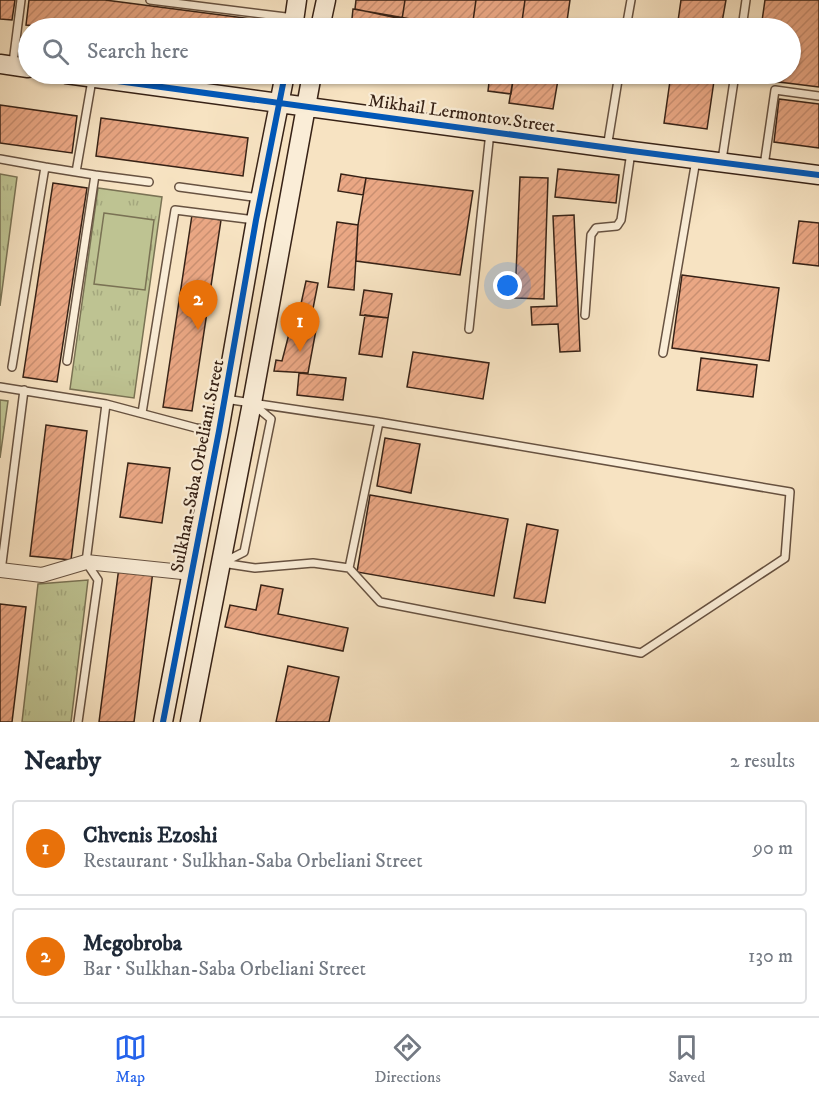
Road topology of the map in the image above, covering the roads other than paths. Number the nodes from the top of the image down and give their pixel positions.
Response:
1 (21, 0) edge
2 (150, 0) edge
3 (326, 0) edge
4 (631, 0) edge
5 (746, 0) edge
6 (294, 11) edge
7 (19, 18) edge
8 (323, 18) edge
9 (628, 18) edge
10 (743, 18) edge
11 (18, 28) edge
12 (14, 66) edge
13 (91, 84) edge
14 (144, 84) edge
15 (283, 84) edge
16 (310, 84) edge
17 (617, 84) edge
18 (734, 84) edge
19 (819, 96) edge
20 (279, 102) junction
21 (306, 106) junction
22 (490, 132) junction
23 (607, 147) junction
24 (632, 151) junction
25 (0, 159) edge
26 (696, 160) junction
27 (722, 163) junction
28 (45, 167) junction
29 (764, 169) junction
30 (76, 172) junction
31 (819, 175) edge
32 (95, 176) junction
33 (149, 182) dead end
34 (179, 186) dead end
35 (261, 198) junction
36 (256, 220) junction
37 (585, 315) dead end
38 (469, 329) dead end
39 (663, 353) dead end
40 (67, 361) dead end
41 (12, 367) dead end
42 (0, 387) edge
43 (24, 390) junction
44 (225, 399) junction
45 (252, 403) junction
46 (106, 404) junction
47 (142, 413) junction
48 (379, 422) junction
49 (219, 431) junction
50 (86, 562) junction
51 (222, 562) junction
52 (349, 568) junction
53 (1, 571) edge
54 (192, 573) junction
55 (78, 722) edge
56 (163, 722) edge
57 (190, 722) edge

1 - 7 lane
2 - 6 lane
3 - 8 street
4 - 9 lane
5 - 10 lane
11 - 12 lane
13 - 30 lane
14 - 20 street, Mikhail Lermontov Street
15 - 20 street, Sulkhan-Saba Orbeliani Street
16 - 21 street
17 - 23 lane
18 - 27 lane
19 - 29 lane
20 - 21 street, Mikhail Lermontov Street
20 - 35 street, Sulkhan-Saba Orbeliani Street
21 - 22 street, Mikhail Lermontov Street
21 - 45 street
22 - 23 street, Mikhail Lermontov Street
22 - 38 lane
23 - 24 street, Mikhail Lermontov Street
24 - 26 street, Mikhail Lermontov Street
24 - 37 lane
25 - 28 lane
26 - 27 street, Mikhail Lermontov Street
26 - 39 lane
27 - 29 street, Mikhail Lermontov Street
28 - 30 lane
28 - 41 lane
29 - 31 street, Mikhail Lermontov Street
30 - 32 lane
32 - 33 lane
32 - 40 lane
34 - 35 lane
35 - 36 street, Sulkhan-Saba Orbeliani Street
36 - 44 street, Sulkhan-Saba Orbeliani Street
36 - 47 lane
42 - 43 lane
43 - 46 lane
43 - 53 lane
44 - 45 lane
44 - 49 street, Sulkhan-Saba Orbeliani Street
45 - 48 lane
45 - 51 street
46 - 47 lane
46 - 50 lane
47 - 49 lane
48 - 52 lane
48 - 52 lane
49 - 54 street, Sulkhan-Saba Orbeliani Street
50 - 53 street
50 - 54 street
50 - 55 lane
51 - 52 lane
51 - 57 street
54 - 56 street, Sulkhan-Saba Orbeliani Street

